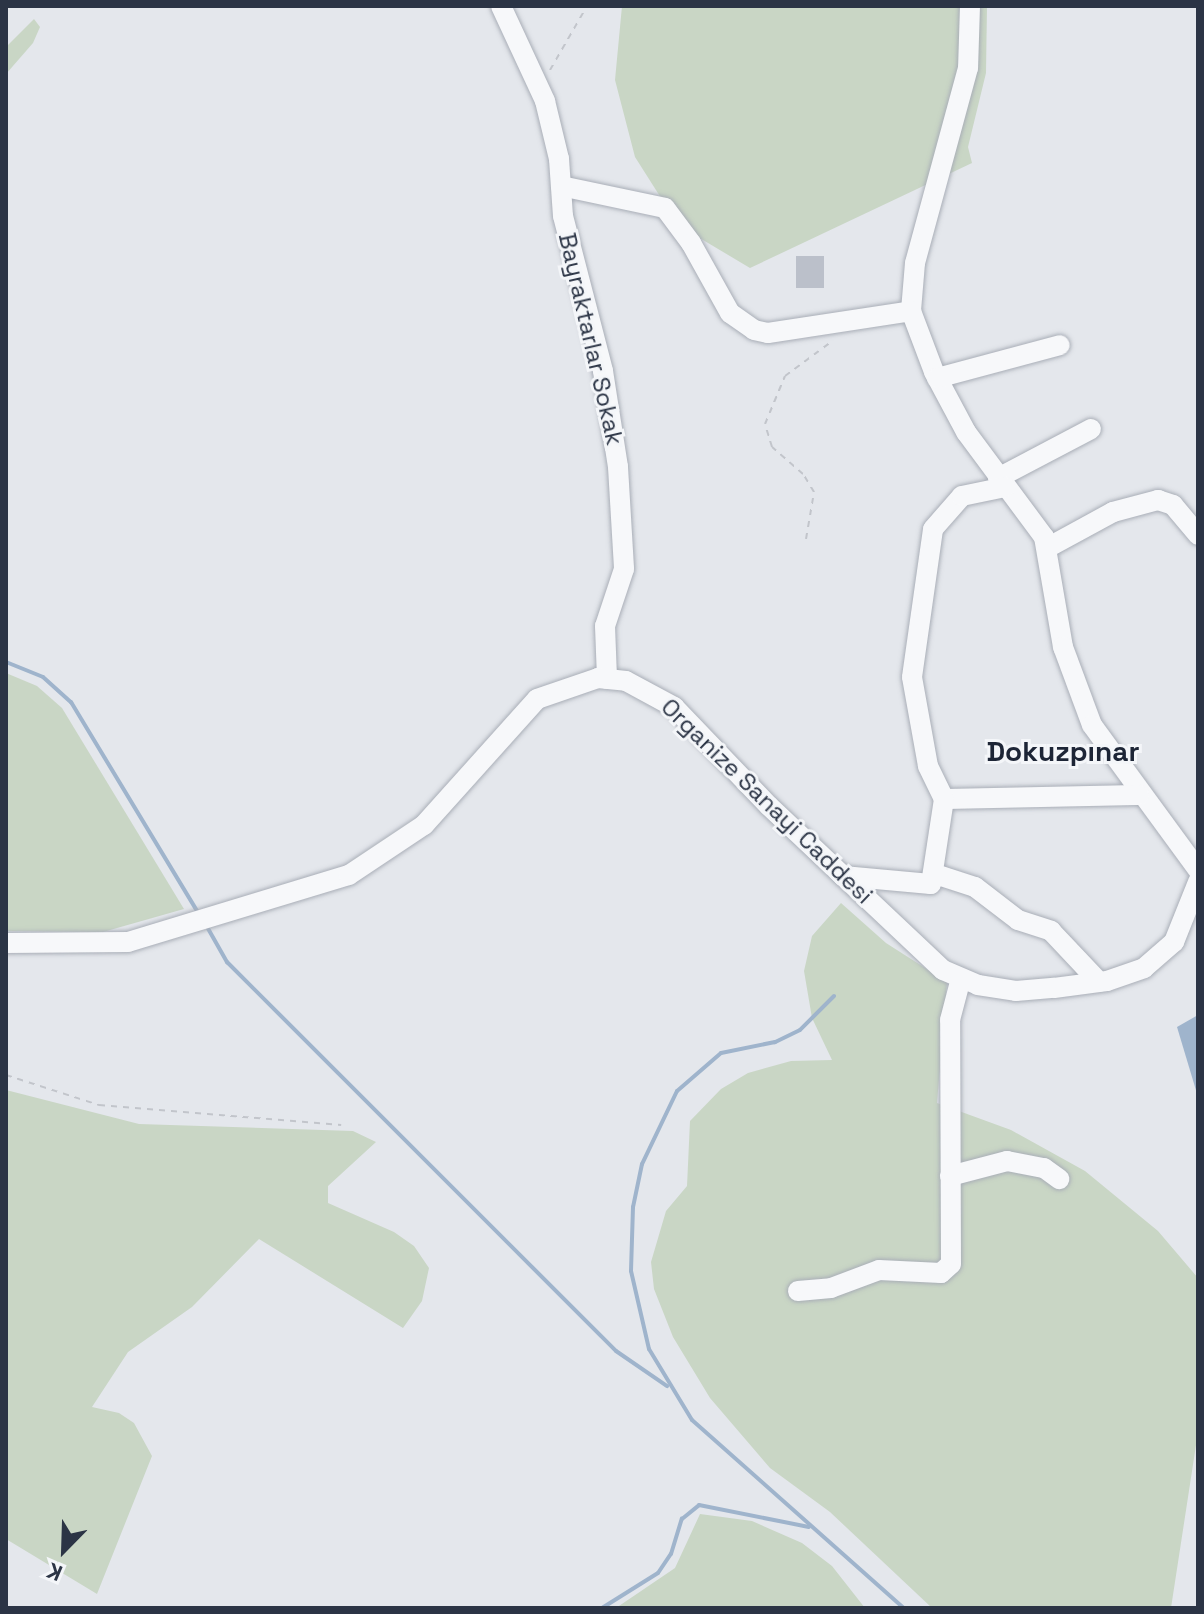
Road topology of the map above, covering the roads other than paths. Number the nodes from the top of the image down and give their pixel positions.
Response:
1 (501, 6) edge
2 (970, 6) edge
3 (561, 186) junction
4 (911, 311) junction
5 (1060, 345) dead end
6 (937, 378) junction
7 (1091, 429) dead end
8 (1001, 483) junction
9 (1198, 535) edge
10 (1047, 548) junction
11 (607, 679) junction
12 (1139, 795) junction
13 (944, 799) junction
14 (1198, 870) edge
15 (935, 874) junction
16 (843, 876) junction
17 (1198, 882) edge
18 (6, 943) edge
19 (961, 978) junction
20 (1099, 982) junction
21 (950, 1176) junction
22 (1059, 1179) dead end
23 (798, 1291) dead end

1 - 3 street, Bayraktarlar Sokak
2 - 4 street
3 - 4 street
3 - 11 street, Bayraktarlar Sokak
4 - 6 street
5 - 6 street
6 - 8 street
7 - 8 street
8 - 10 street
8 - 13 street
9 - 10 street
10 - 12 street
11 - 16 street, Organize Sanayi Caddesi
11 - 18 street, Organize Sanayi Caddesi
12 - 13 street
12 - 14 street
13 - 15 street
15 - 16 street
15 - 20 street
16 - 19 street, Organize Sanayi Caddesi
17 - 20 street, Organize Sanayi Caddesi
19 - 20 street, Organize Sanayi Caddesi
19 - 21 street
21 - 22 street
21 - 23 street

